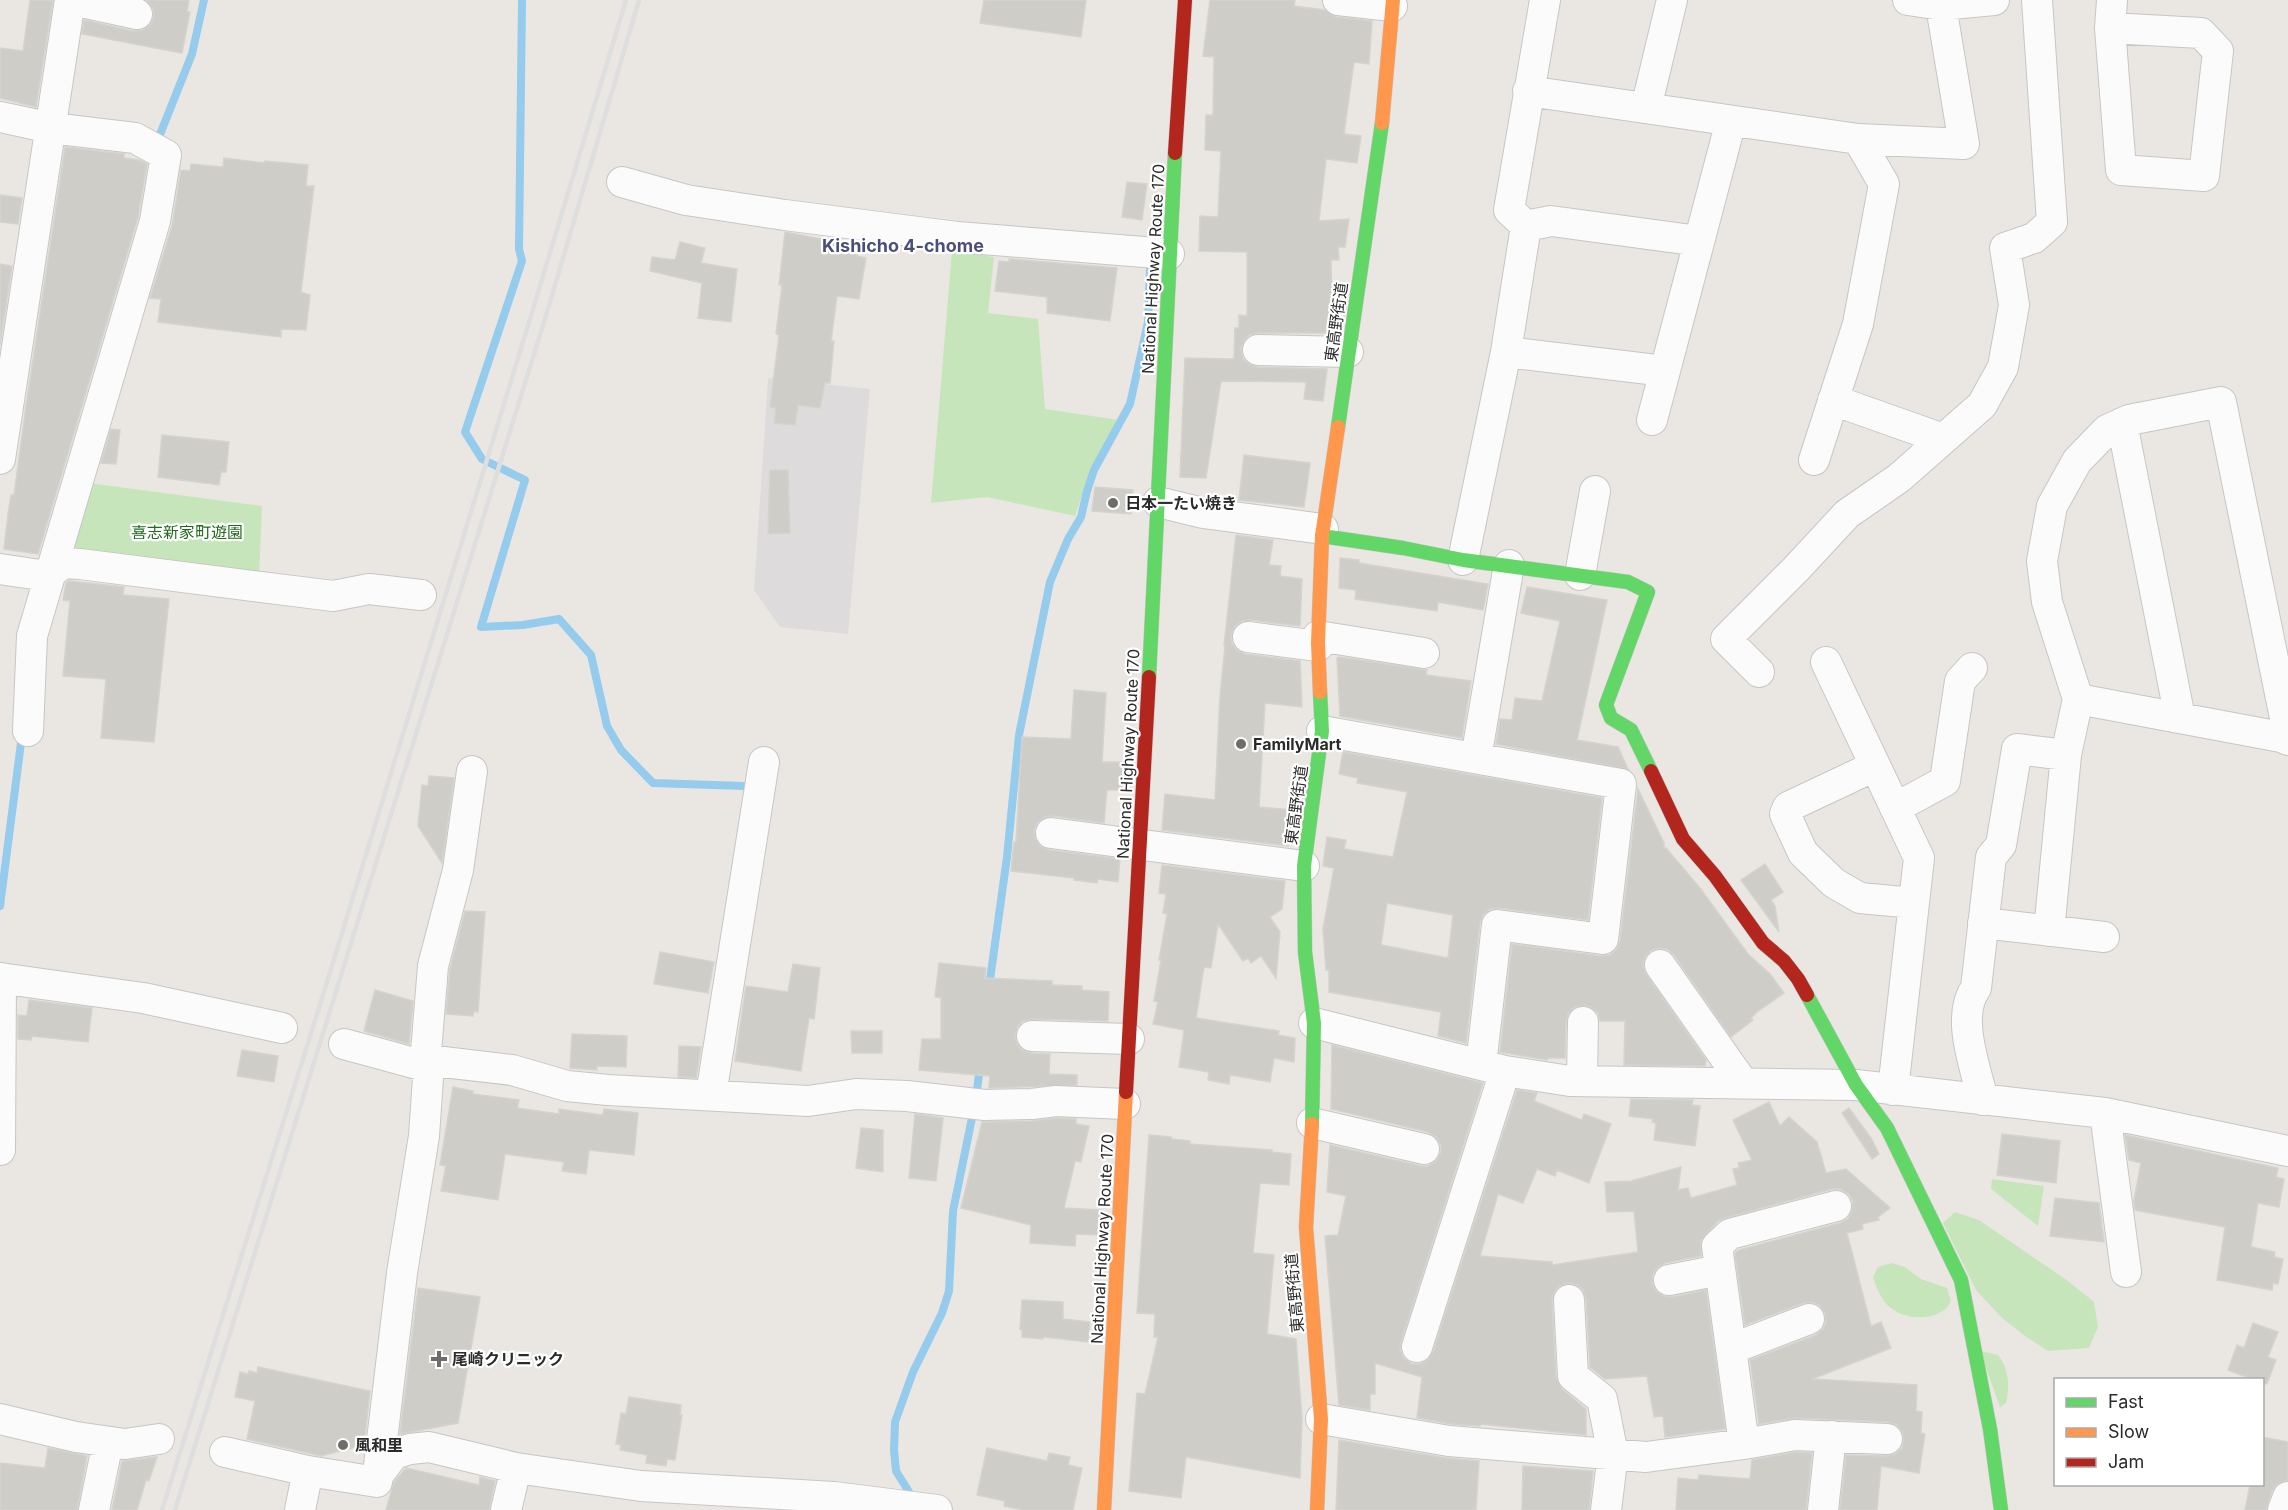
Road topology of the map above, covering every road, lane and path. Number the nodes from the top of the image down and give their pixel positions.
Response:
1 (71, 0) edge
2 (1185, 0) edge
3 (1338, 0) edge
4 (1545, 0) edge
5 (1672, 0) edge
6 (1908, 0) edge
7 (1994, 0) edge
8 (2037, 0) edge
9 (1941, 2) edge
10 (1392, 3) edge
11 (137, 14) dead end
12 (2111, 14) edge
13 (1528, 91) junction
14 (1646, 108) junction
15 (0, 117) edge
16 (1731, 121) junction
17 (51, 128) junction
18 (1858, 139) junction
19 (622, 182) dead end
20 (1526, 226) junction
21 (1699, 241) junction
22 (1169, 254) junction
23 (10, 331) edge
24 (1258, 350) dead end
25 (1348, 352) junction
26 (1506, 352) junction
27 (1665, 371) junction
28 (1833, 400) junction
29 (1652, 420) dead end
30 (2122, 423) junction
31 (1943, 439) junction
32 (0, 459) edge
33 (1814, 460) dead end
34 (1594, 491) dead end
35 (1158, 502) junction
36 (1322, 532) junction
37 (1463, 560) junction
38 (1509, 565) junction
39 (0, 569) edge
40 (44, 575) junction
41 (1580, 575) junction
42 (421, 595) dead end
43 (1248, 637) dead end
44 (1318, 641) junction
45 (1424, 653) dead end
46 (1826, 662) dead end
47 (1972, 668) dead end
48 (1759, 672) dead end
49 (2078, 699) junction
50 (2180, 718) junction
51 (1322, 730) junction
52 (28, 731) dead end
53 (2285, 739) edge
54 (2066, 755) junction
55 (1476, 758) junction
56 (764, 762) dead end
57 (1875, 766) junction
58 (472, 771) dead end
59 (1895, 808) junction
60 (1051, 833) dead end
61 (1139, 845) junction
62 (1304, 866) junction
63 (1914, 903) junction
64 (1983, 923) junction
65 (2049, 930) junction
66 (2104, 937) dead end
67 (1660, 964) dead end
68 (0, 978) edge
69 (1583, 1022) dead end
70 (1314, 1023) junction
71 (282, 1028) dead end
72 (1032, 1036) dead end
73 (1129, 1040) junction
74 (344, 1044) dead end
75 (429, 1063) junction
76 (1493, 1068) junction
77 (1582, 1081) junction
78 (1743, 1083) junction
79 (1856, 1085) junction
80 (1893, 1090) junction
81 (711, 1095) junction
82 (1983, 1100) junction
83 (1125, 1104) junction
84 (2105, 1113) junction
85 (1312, 1123) junction
86 (1424, 1149) dead end
87 (0, 1150) edge
88 (2288, 1151) edge
89 (1836, 1206) dead end
90 (1720, 1270) junction
91 (2126, 1272) dead end
92 (1669, 1280) dead end
93 (1569, 1300) dead end
94 (1809, 1320) dead end
95 (1417, 1347) dead end
96 (1731, 1349) junction
97 (0, 1419) edge
98 (1321, 1419) junction
99 (1831, 1436) junction
100 (1887, 1439) dead end
101 (159, 1440) dead end
102 (108, 1442) junction
103 (1744, 1444) junction
104 (225, 1452) dead end
105 (1613, 1454) junction
106 (516, 1467) junction
107 (308, 1471) junction
108 (379, 1474) junction
109 (2288, 1497) edge
110 (833, 1504) edge
111 (94, 1510) edge
112 (300, 1510) edge
113 (506, 1510) edge
114 (937, 1510) edge
115 (1104, 1510) edge
116 (1317, 1510) edge
117 (1606, 1510) edge
118 (1823, 1510) edge
119 (2001, 1510) edge
120 (2283, 1510) edge

1 - 11 street
1 - 17 street
2 - 22 main road, National Highway Route 170
3 - 10 street
4 - 13 street
5 - 14 street
6 - 9 street
7 - 9 street
8 - 31 street
9 - 18 street
10 - 25 main road, 東高野街道
12 - 12 street
13 - 14 street
13 - 20 street
14 - 16 street
15 - 17 street
16 - 18 street
16 - 21 street
17 - 23 street
17 - 40 street
18 - 28 street
19 - 22 street
20 - 21 street
20 - 26 street
21 - 27 street
22 - 35 main road, National Highway Route 170
23 - 32 street
24 - 25 street
25 - 36 main road, 東高野街道
26 - 27 street
26 - 37 street
27 - 29 street
28 - 31 street
28 - 33 street
30 - 49 street
30 - 50 street
30 - 53 street
31 - 48 street
34 - 41 street
35 - 36 street
35 - 61 main road, National Highway Route 170
36 - 37 main road
36 - 44 main road, 東高野街道
37 - 38 main road
38 - 41 main road
38 - 55 street
39 - 40 street
40 - 42 street
40 - 52 street
41 - 79 main road
43 - 44 street
44 - 45 street
44 - 51 main road, 東高野街道
46 - 57 street
47 - 59 street
49 - 50 street
49 - 54 street
50 - 53 street
51 - 55 street
51 - 62 main road, 東高野街道
54 - 64 street
54 - 65 street
55 - 76 street
56 - 81 street
57 - 59 street
57 - 63 street
58 - 75 street
59 - 63 street
60 - 61 street
61 - 62 street
61 - 73 main road, National Highway Route 170
62 - 70 main road, 東高野街道
63 - 80 street
64 - 65 street
64 - 82 street
65 - 66 street
67 - 78 street
68 - 71 street
68 - 87 street
69 - 77 street
70 - 76 street
70 - 85 main road, 東高野街道
72 - 73 street
73 - 83 main road, National Highway Route 170
74 - 75 street
75 - 81 street
75 - 108 street
76 - 77 street
76 - 95 street
77 - 78 street
78 - 79 street
79 - 80 street
79 - 119 main road
80 - 82 street
81 - 83 street
82 - 84 street
83 - 115 main road, National Highway Route 170
84 - 88 street
84 - 91 street
85 - 86 street
85 - 98 main road, 東高野街道
89 - 90 street
90 - 92 street
90 - 96 street
93 - 105 street
94 - 96 street
96 - 103 street
97 - 102 street
98 - 105 street
98 - 116 main road, 東高野街道
99 - 100 street
99 - 103 street
99 - 118 street
101 - 102 street
102 - 111 street
103 - 105 street
104 - 107 street
105 - 117 street
106 - 108 street
106 - 110 street
106 - 113 street
107 - 108 street
107 - 112 street
109 - 120 street
110 - 114 street

